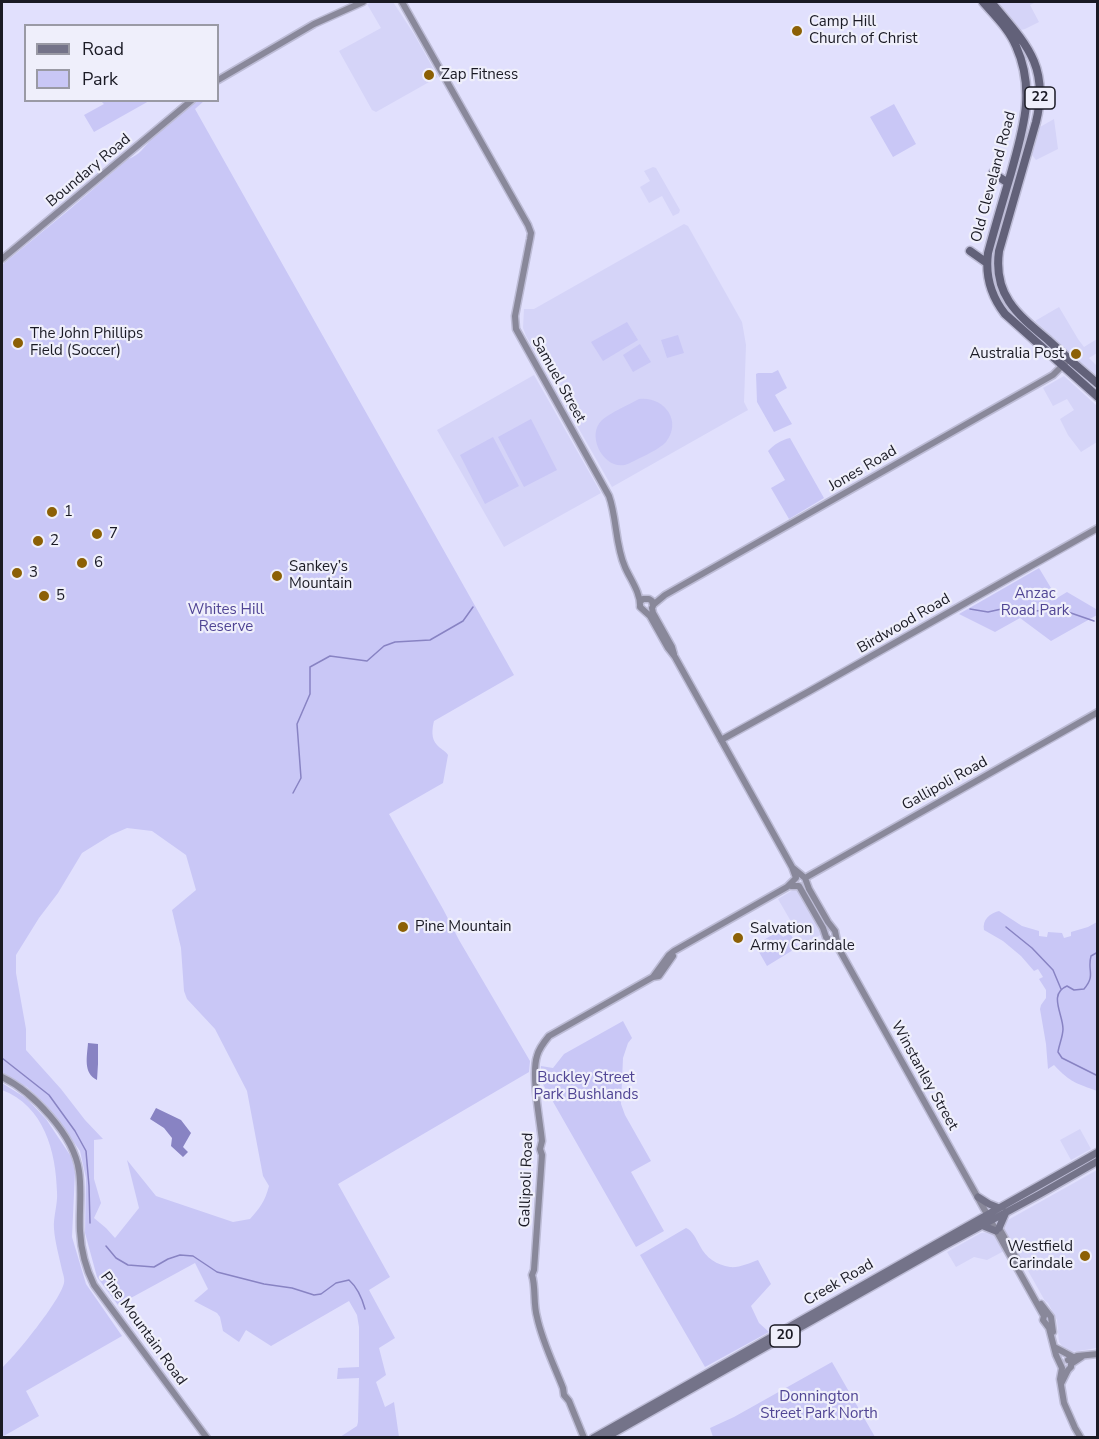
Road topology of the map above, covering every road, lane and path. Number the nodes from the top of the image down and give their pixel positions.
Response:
1 (353, 2) edge
2 (363, 2) edge
3 (402, 2) edge
4 (983, 2) edge
5 (991, 2) edge
6 (328, 17) junction
7 (219, 79) edge
8 (190, 102) edge
9 (993, 172) dead end
10 (1008, 183) junction
11 (970, 251) dead end
12 (2, 259) edge
13 (987, 263) junction
14 (1069, 359) junction
15 (1063, 367) junction
16 (1098, 384) edge
17 (1098, 397) edge
18 (1098, 528) edge
19 (631, 579) junction
20 (665, 595) junction
21 (648, 598) junction
22 (640, 602) junction
23 (653, 607) junction
24 (645, 611) junction
25 (675, 657) junction
26 (1098, 712) edge
27 (721, 740) junction
28 (800, 881) junction
29 (834, 932) junction
30 (827, 936) junction
31 (838, 949) junction
32 (2, 1077) edge
33 (1098, 1152) edge
34 (1098, 1161) edge
35 (978, 1197) junction
36 (1003, 1210) junction
37 (991, 1218) junction
38 (981, 1225) junction
39 (998, 1229) junction
40 (1047, 1318) junction
41 (1098, 1354) edge
42 (1069, 1363) junction
43 (207, 1437) edge
44 (584, 1437) edge
45 (593, 1437) edge
46 (605, 1437) edge
47 (1081, 1437) edge

1 - 6 street
2 - 6 street
3 - 19 street, Samuel Street
4 - 10 highway, Old Cleveland Road / 22
5 - 14 highway, Old Cleveland Road / 22
6 - 7 street
8 - 12 street, Boundary Road
9 - 10 highway
10 - 13 highway, Old Cleveland Road / 22
11 - 13 highway
13 - 15 highway, Old Cleveland Road / 22
14 - 15 street, Jones Road
14 - 16 highway, Old Cleveland Road / 22
15 - 17 highway, Old Cleveland Road / 22
15 - 20 street, Jones Road
18 - 27 street, Birdwood Road
19 - 21 street, Samuel Street
19 - 22 street, Samuel Street
20 - 21 street, Jones Road
20 - 23 street, Jones Road
21 - 22 street
21 - 23 street
22 - 24 street
23 - 24 street
23 - 25 street, Winstanley Street
24 - 25 street, Winstanley Street
25 - 27 street, Winstanley Street
26 - 28 street, Gallipoli Road
27 - 28 street, Winstanley Street
28 - 29 street, Winstanley Street
28 - 30 street, Winstanley Street
28 - 44 street, Gallipoli Road
29 - 30 street
29 - 31 street, Winstanley Street
30 - 31 street, Winstanley Street
31 - 35 street, Winstanley Street
32 - 43 street, Pine Mountain Road
33 - 36 main road, Creek Road / 20
34 - 36 main road, Creek Road / 20
35 - 36 main road
35 - 37 street, Winstanley Street
36 - 37 main road, Creek Road / 20
36 - 39 main road
37 - 38 main road, Creek Road / 20
37 - 39 street, Winstanley Street
37 - 45 main road, Creek Road / 20
38 - 39 main road
38 - 46 main road, Creek Road / 20
39 - 40 street, Winstanley Street
40 - 42 street, Winstanley Street
40 - 42 street, Winstanley Street
41 - 42 street
42 - 47 street

